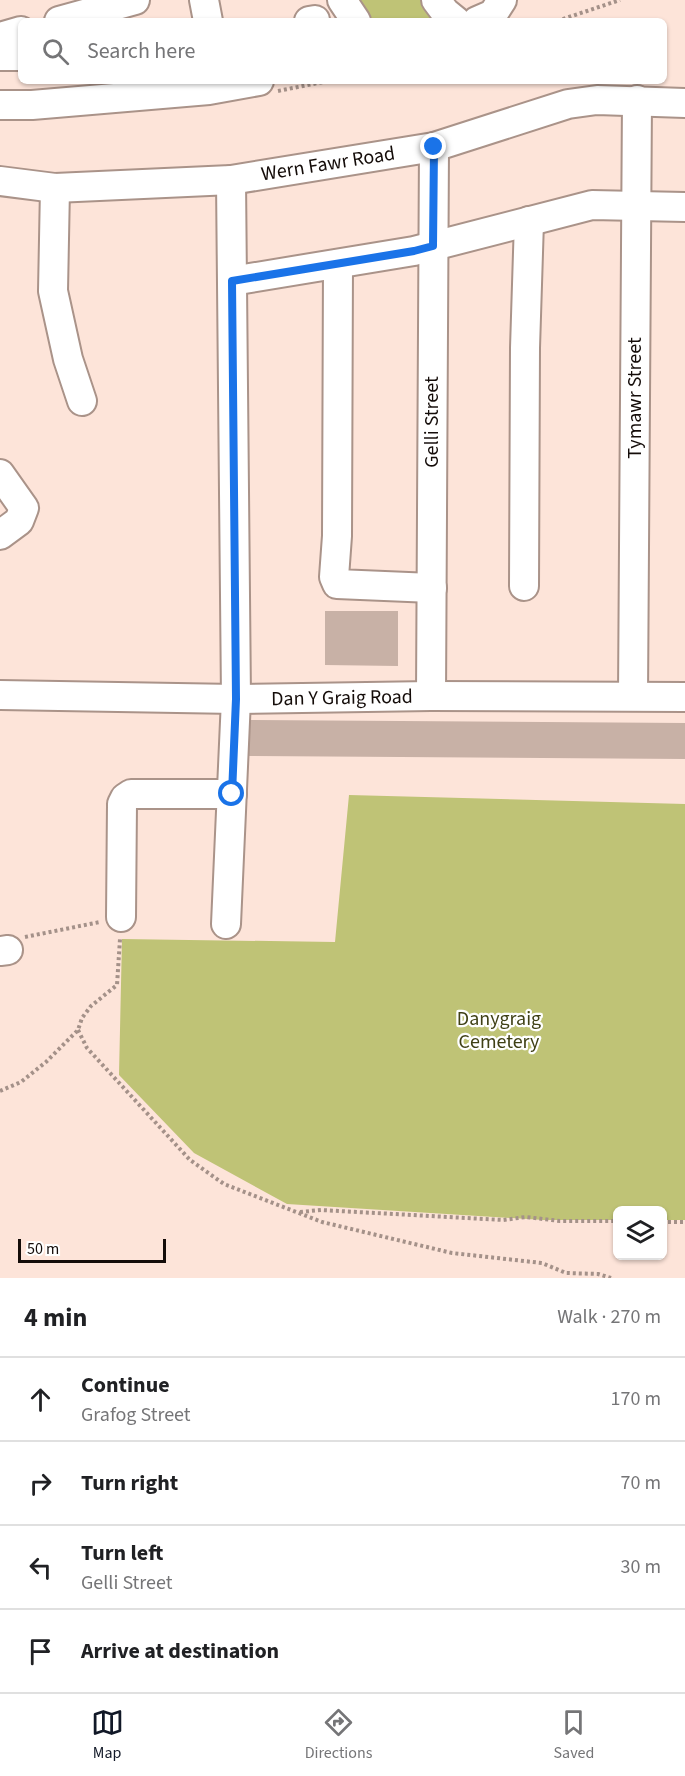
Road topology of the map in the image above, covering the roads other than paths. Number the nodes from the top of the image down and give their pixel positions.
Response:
1 (135, 0) edge
2 (204, 0) edge
3 (342, 0) edge
4 (436, 0) edge
5 (502, 0) edge
6 (70, 18) edge
7 (207, 18) edge
8 (354, 18) edge
9 (452, 18) edge
10 (484, 18) edge
11 (18, 33) edge
12 (0, 37) edge
13 (0, 56) edge
14 (18, 56) edge
15 (220, 85) edge
16 (637, 100) junction
17 (685, 103) edge
18 (0, 105) edge
19 (434, 147) junction
20 (231, 180) junction
21 (0, 181) edge
22 (55, 188) junction
23 (636, 207) junction
24 (685, 207) edge
25 (529, 221) junction
26 (433, 246) junction
27 (338, 264) junction
28 (232, 281) junction
29 (82, 401) dead end
30 (0, 474) edge
31 (0, 535) edge
32 (524, 586) dead end
33 (432, 588) junction
34 (0, 695) edge
35 (431, 696) junction
36 (633, 696) junction
37 (685, 697) edge
38 (236, 699) junction
39 (232, 794) junction
40 (121, 917) road end
41 (226, 924) dead end

1 - 6 street
2 - 7 street
3 - 8 street
4 - 9 street
5 - 10 street
11 - 12 street
13 - 14 street
15 - 18 street
16 - 17 street, Wern Fawr Road
16 - 19 street, Wern Fawr Road
16 - 23 street, Tymawr Street
19 - 20 street, Wern Fawr Road
19 - 26 street, Gelli Street
20 - 22 street, Wern Fawr Road
20 - 28 street
21 - 22 street, Wern Fawr Road
22 - 29 street
23 - 24 street
23 - 25 street
23 - 36 street, Tymawr Street
25 - 26 street
25 - 32 street
26 - 27 street
26 - 33 street, Gelli Street
27 - 28 street
27 - 33 street
28 - 38 street
30 - 31 street
33 - 35 street, Gelli Street
34 - 38 street, Dan Y Graig Road
35 - 36 street, Dan Y Graig Road
35 - 38 street, Dan Y Graig Road
36 - 37 street, Dan Y Graig Road
38 - 39 street
39 - 40 street
39 - 41 street

